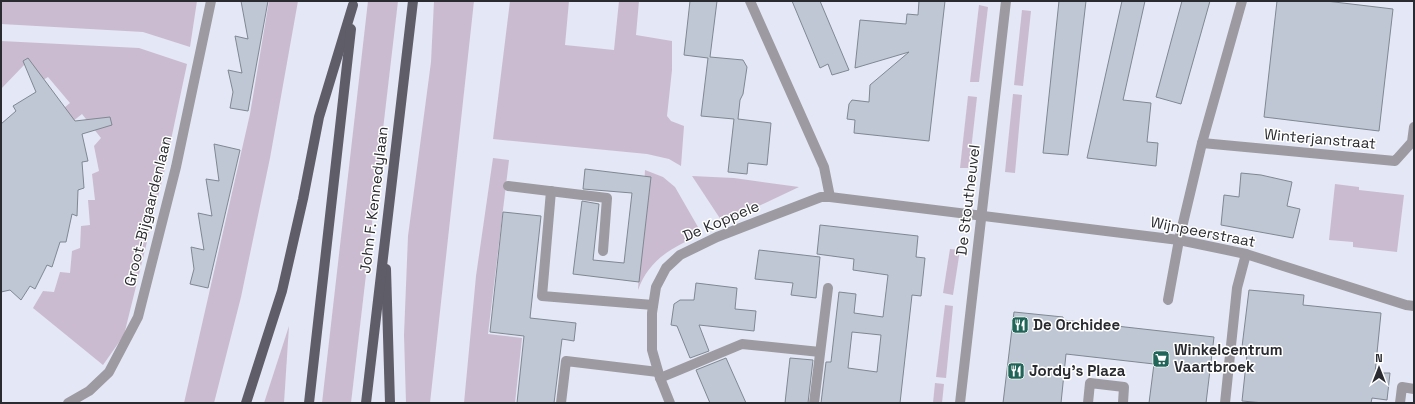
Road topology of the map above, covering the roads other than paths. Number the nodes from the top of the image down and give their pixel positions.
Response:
1 (211, 1) edge
2 (413, 1) edge
3 (750, 1) edge
4 (1006, 1) edge
5 (1242, 1) edge
6 (354, 3) edge
7 (1414, 128) edge
8 (1202, 143) junction
9 (508, 186) dead end
10 (551, 191) junction
11 (830, 197) junction
12 (981, 216) junction
13 (385, 229) junction
14 (1179, 240) junction
15 (603, 251) dead end
16 (1246, 254) junction
17 (828, 288) dead end
18 (1168, 300) dead end
19 (653, 305) junction
20 (1414, 306) edge
21 (820, 352) junction
22 (659, 375) junction
23 (1414, 389) edge
24 (68, 403) edge
25 (246, 403) edge
26 (309, 403) edge
27 (366, 403) edge
28 (390, 403) edge
29 (561, 403) edge
30 (670, 403) edge
31 (814, 403) edge
32 (960, 403) edge
33 (1088, 403) edge
34 (1123, 403) edge
35 (1225, 403) edge
36 (1400, 403) edge

1 - 24 street, Groot-Bijgaardenlaan
2 - 13 main road, John F. Kennedylaan
3 - 11 street
4 - 12 street, De Stoutheuvel
5 - 8 street
6 - 25 main road
6 - 26 main road
7 - 8 street, Winterjanstraat
8 - 14 street
9 - 10 street
10 - 15 street
10 - 19 street
11 - 12 street, De Koppele
11 - 19 street, De Koppele
12 - 14 street, Wijnpeerstraat
12 - 32 street, De Stoutheuvel
13 - 27 main road, John F. Kennedylaan
13 - 28 main road
14 - 16 street, Wijnpeerstraat
14 - 18 street
16 - 20 street, Wijnpeerstraat
16 - 35 street
17 - 21 street
19 - 22 street, De Koppele
21 - 22 street
21 - 31 street
22 - 29 street
22 - 30 street, De Koppele
23 - 36 street
33 - 34 street

